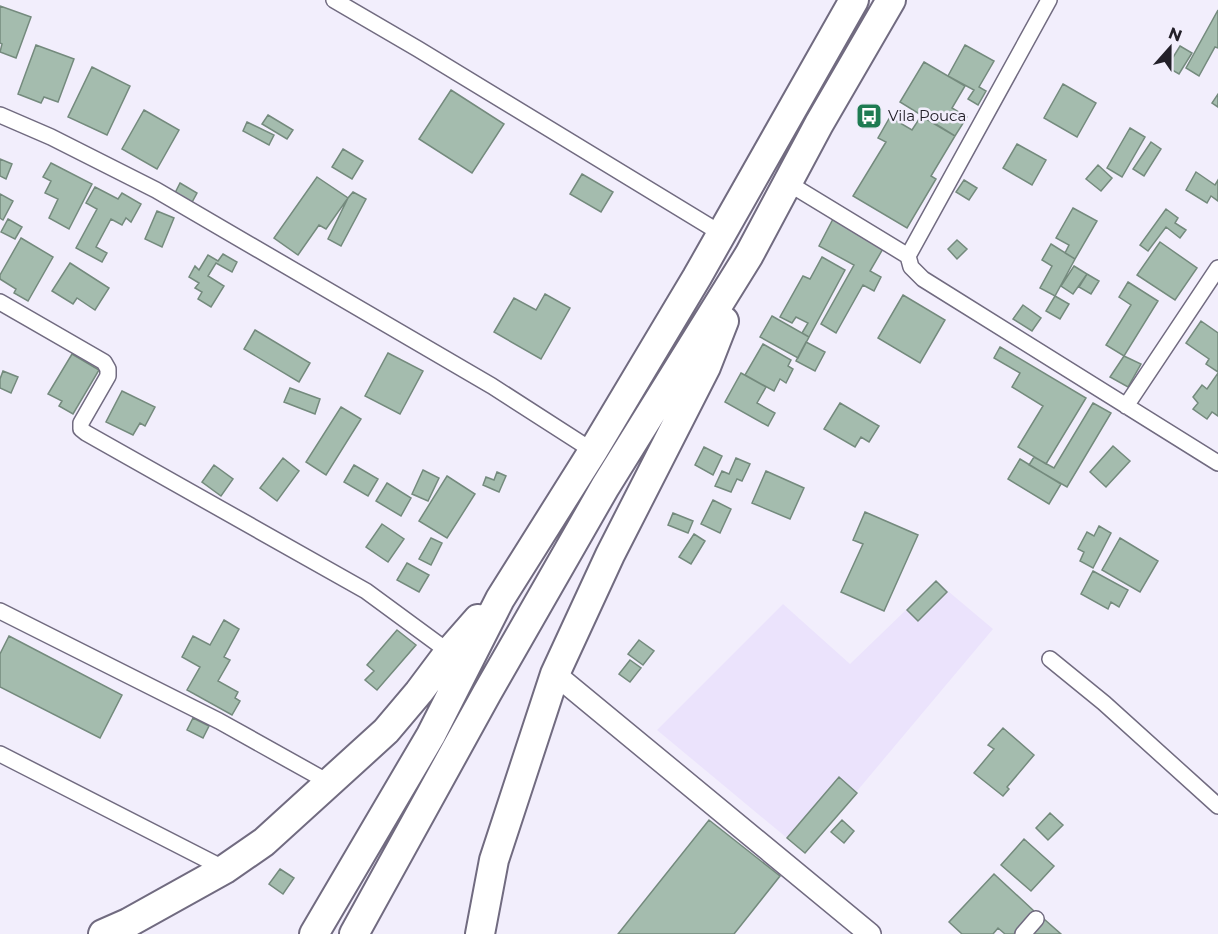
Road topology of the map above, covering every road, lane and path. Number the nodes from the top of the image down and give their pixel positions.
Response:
1 (334, 0) edge
2 (854, 0) edge
3 (891, 0) edge
4 (1049, 0) edge
5 (0, 115) edge
6 (788, 183) junction
7 (722, 234) junction
8 (749, 255) junction
9 (908, 256) junction
10 (1218, 268) edge
11 (0, 302) edge
12 (1126, 406) junction
13 (593, 451) junction
14 (1218, 463) edge
15 (500, 599) junction
16 (0, 611) edge
17 (449, 652) junction
18 (1050, 659) dead end
19 (555, 674) junction
20 (0, 754) edge
21 (330, 783) junction
22 (1218, 806) edge
23 (225, 869) junction
24 (1036, 919) dead end
25 (103, 934) edge
26 (314, 934) edge
27 (354, 934) edge
28 (480, 934) edge
29 (870, 934) edge
30 (1023, 934) edge

1 - 7 street
2 - 7 highway
3 - 6 highway
4 - 9 street
5 - 13 street
6 - 8 highway
6 - 9 street
7 - 13 highway
8 - 19 highway
8 - 27 highway
9 - 12 street
10 - 12 street
11 - 17 street
12 - 14 street
13 - 15 highway
15 - 17 highway
15 - 26 highway
16 - 21 street
17 - 21 highway
18 - 22 street
19 - 28 highway
19 - 29 street
20 - 23 street
21 - 23 highway
23 - 25 highway
24 - 30 street

